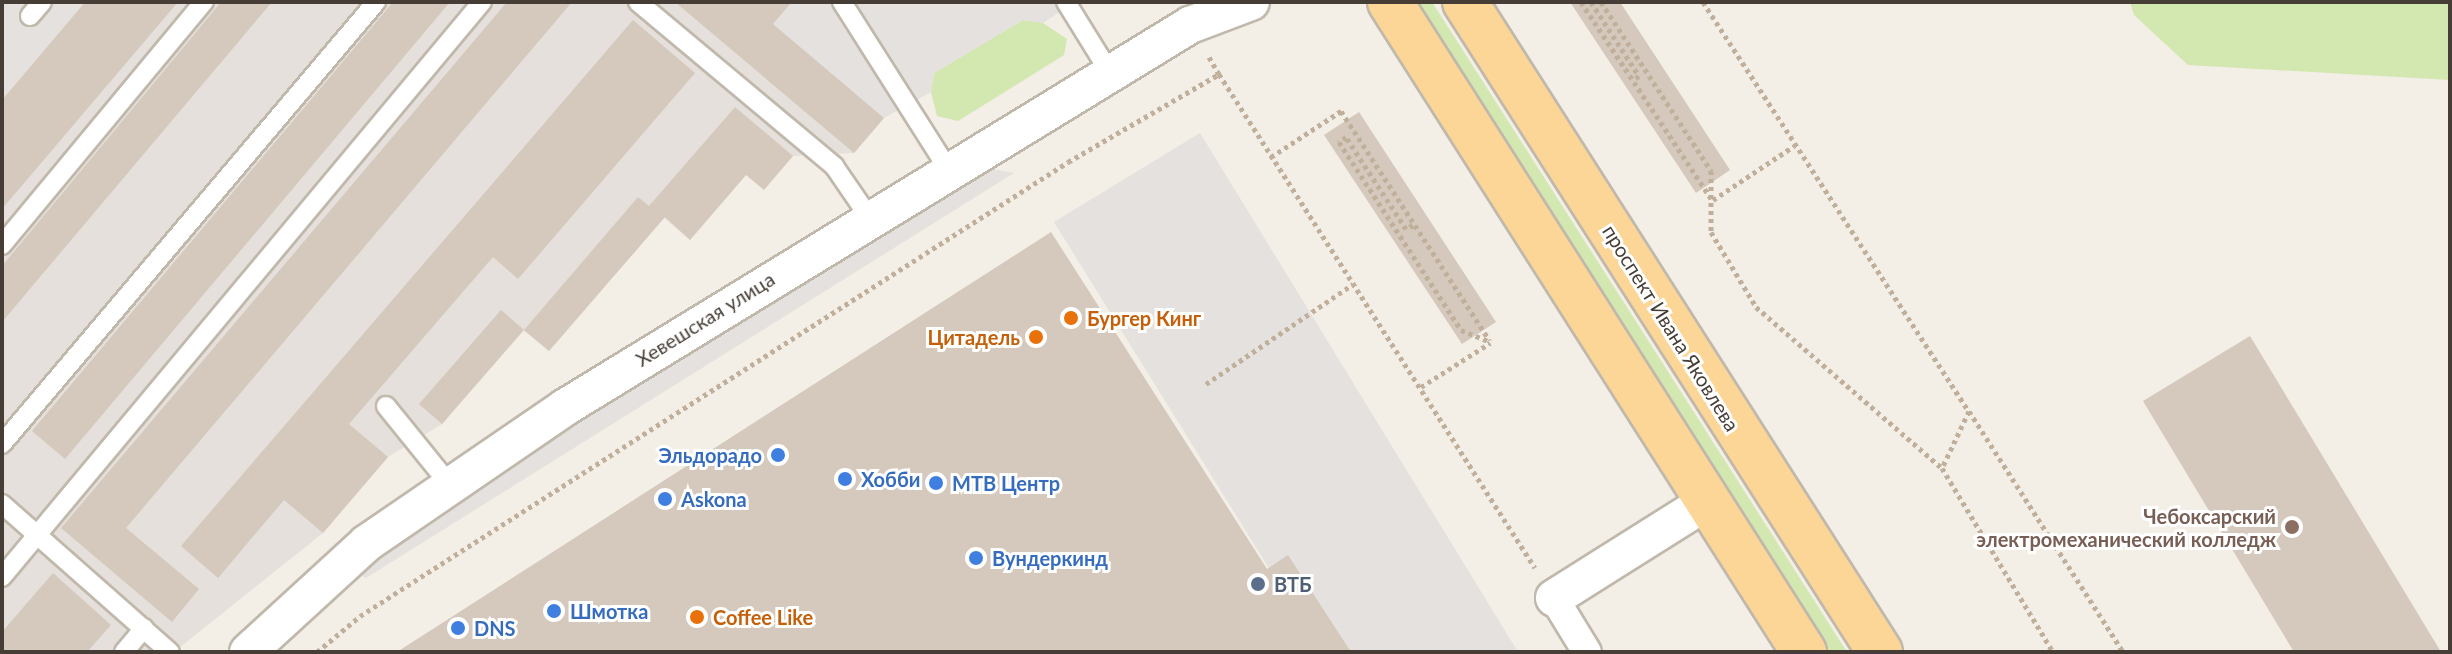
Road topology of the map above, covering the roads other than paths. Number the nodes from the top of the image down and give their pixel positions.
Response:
1 (204, 2) edge
2 (376, 2) edge
3 (482, 2) edge
4 (638, 2) edge
5 (842, 2) edge
6 (1066, 2) edge
7 (1251, 2) edge
8 (1465, 2) edge
9 (1385, 6) edge
10 (1198, 14) edge
11 (1110, 73) junction
12 (948, 169) junction
13 (869, 217) junction
14 (2, 245) edge
15 (386, 406) dead end
16 (2, 444) edge
17 (450, 485) junction
18 (1708, 501) junction
19 (2, 504) edge
20 (37, 534) junction
21 (2, 577) edge
22 (1549, 590) joint
23 (144, 628) junction
24 (124, 652) edge
25 (170, 652) edge
26 (248, 652) edge
27 (1587, 652) edge
28 (1804, 652) edge
29 (1880, 652) edge

1 - 14 lane
2 - 16 lane
3 - 20 lane
4 - 13 lane
5 - 12 lane
6 - 11 lane
7 - 10 street, Хевешская улица
8 - 29 main road, проспект Ивана Яковлева
9 - 18 main road
10 - 11 street, Хевешская улица
11 - 12 street, Хевешская улица
12 - 13 street, Хевешская улица
13 - 17 street, Хевешская улица
15 - 17 lane
17 - 26 street, Хевешская улица
18 - 22 street
18 - 28 main road
19 - 20 lane
20 - 21 lane
20 - 23 lane
22 - 27 street
23 - 24 lane
23 - 25 lane

